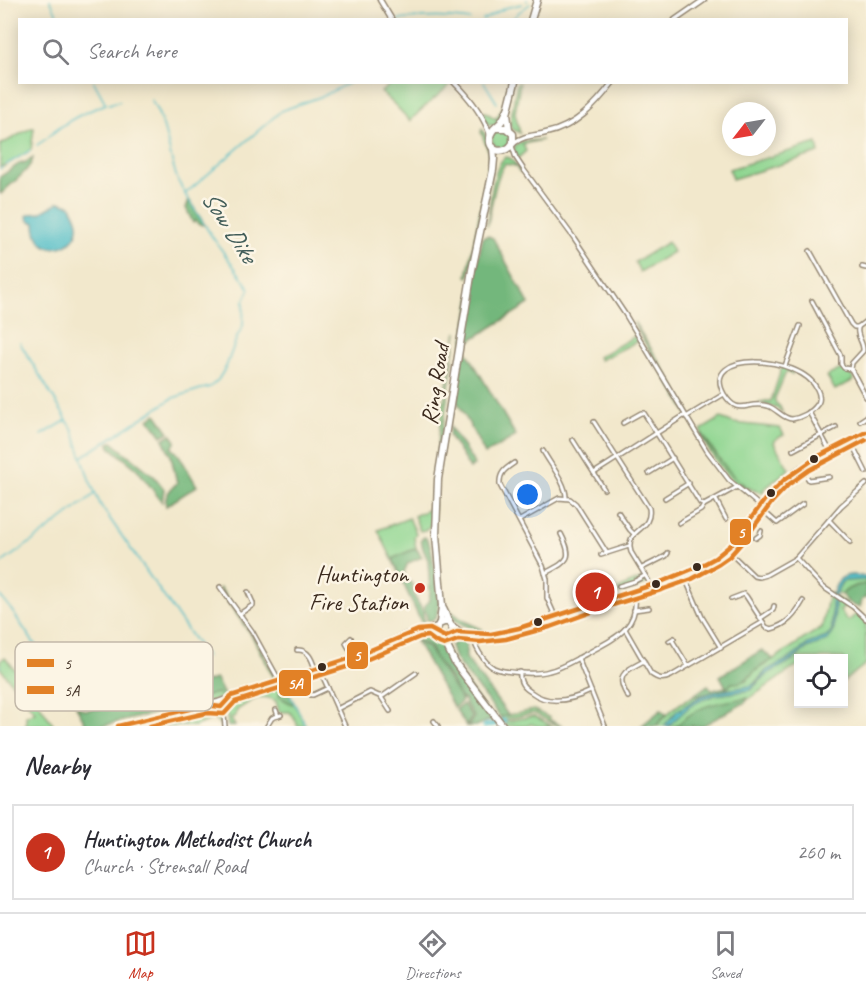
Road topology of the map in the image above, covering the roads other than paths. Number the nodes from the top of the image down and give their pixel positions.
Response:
1 (380, 0) edge
2 (537, 0) edge
3 (704, 0) edge
4 (391, 18) edge
5 (532, 18) edge
6 (678, 18) edge
7 (456, 84) edge
8 (514, 84) edge
9 (611, 84) edge
10 (508, 109) junction
11 (486, 124) junction
12 (496, 128) junction
13 (510, 130) junction
14 (490, 135) junction
15 (526, 136) junction
16 (493, 147) junction
17 (509, 147) junction
18 (494, 170) junction
19 (810, 251) dead end
20 (812, 302) dead end
21 (866, 321) edge
22 (800, 326) dead end
23 (858, 327) junction
24 (786, 366) junction
25 (851, 369) junction
26 (724, 394) junction
27 (866, 397) edge
28 (809, 412) junction
29 (686, 416) junction
30 (866, 417) edge
31 (860, 421) dead end
32 (594, 422) dead end
33 (623, 423) dead end
34 (836, 427) dead end
35 (866, 432) edge
36 (657, 433) junction
37 (821, 435) junction
38 (572, 440) dead end
39 (854, 448) dead end
40 (793, 450) dead end
41 (543, 451) dead end
42 (830, 451) junction
43 (617, 458) junction
44 (673, 458) junction
45 (513, 465) dead end
46 (800, 467) junction
47 (866, 472) edge
48 (594, 473) junction
49 (650, 473) dead end
50 (829, 477) dead end
51 (689, 483) junction
52 (866, 484) edge
53 (737, 487) junction
54 (604, 490) dead end
55 (566, 497) junction
56 (665, 498) dead end
57 (716, 500) junction
58 (803, 504) dead end
59 (704, 506) junction
60 (760, 506) junction
61 (618, 512) dead end
62 (726, 519) dead end
63 (520, 520) junction
64 (829, 520) junction
65 (680, 523) dead end
66 (762, 531) dead end
67 (634, 534) junction
68 (561, 536) dead end
69 (756, 538) dead end
70 (850, 542) dead end
71 (629, 546) junction
72 (726, 549) junction
73 (607, 553) junction
74 (668, 553) dead end
75 (601, 555) dead end
76 (796, 558) junction
77 (642, 568) junction
78 (545, 573) junction
79 (683, 573) junction
80 (646, 575) junction
81 (651, 585) junction
82 (619, 586) dead end
83 (220, 587) dead end
84 (634, 591) junction
85 (248, 592) dead end
86 (731, 598) dead end
87 (802, 601) dead end
88 (442, 606) junction
89 (774, 606) dead end
90 (650, 608) dead end
91 (634, 610) junction
92 (240, 613) junction
93 (555, 616) junction
94 (866, 619) edge
95 (762, 620) junction
96 (440, 629) junction
97 (451, 629) junction
98 (625, 629) junction
99 (472, 634) junction
100 (351, 638) dead end
101 (672, 639) dead end
102 (721, 648) junction
103 (448, 649) junction
104 (297, 650) dead end
105 (354, 657) junction
106 (578, 658) junction
107 (644, 661) junction
108 (688, 666) junction
109 (317, 668) junction
110 (520, 672) junction
111 (416, 673) dead end
112 (279, 680) junction
113 (327, 688) junction
114 (591, 691) junction
115 (297, 693) dead end
116 (381, 697) junction
117 (627, 697) dead end
118 (221, 704) junction
119 (213, 705) edge
120 (337, 709) junction
121 (276, 710) dead end
122 (181, 711) edge
123 (390, 711) dead end
124 (434, 721) dead end
125 (118, 726) edge
126 (225, 726) edge
127 (267, 726) edge
128 (345, 726) edge
129 (438, 726) edge
130 (503, 726) edge
131 (605, 726) edge

1 - 4 street
2 - 5 highway
3 - 6 street
7 - 11 street
8 - 10 highway
9 - 15 street
10 - 12 highway
10 - 13 highway
11 - 12 street
11 - 14 street
12 - 13 highway
12 - 14 highway
13 - 15 street
13 - 17 highway
14 - 16 highway
15 - 17 street
16 - 17 highway
16 - 18 highway, Ring Road
17 - 18 highway, Ring Road
17 - 29 street
18 - 88 highway, Ring Road
19 - 23 street
20 - 25 street
21 - 23 street
22 - 24 street
23 - 25 street
24 - 26 street
24 - 28 street
25 - 27 street
26 - 28 street
26 - 29 street
28 - 37 street
29 - 36 street
29 - 53 street
30 - 31 street
32 - 43 street
33 - 36 street
34 - 37 street
35 - 42 street
36 - 43 street
36 - 44 street
37 - 40 street
37 - 42 street
38 - 48 street
39 - 47 street
41 - 55 street
42 - 46 street
43 - 48 street
43 - 67 street
44 - 49 street
44 - 51 street
45 - 63 street
46 - 50 street
46 - 60 street
48 - 54 street
51 - 56 street
51 - 59 street
52 - 64 street
53 - 57 street
53 - 60 street
55 - 63 street
55 - 73 street
57 - 59 street
57 - 62 street
58 - 60 street
59 - 65 street
60 - 72 street
61 - 67 street
63 - 78 street
64 - 70 street
64 - 76 street
66 - 69 street
67 - 71 street
68 - 78 street
71 - 73 street
71 - 77 street
72 - 76 street
72 - 79 street
73 - 75 street
74 - 77 street
76 - 94 street
77 - 80 street
78 - 93 street
79 - 81 street
79 - 102 street
80 - 81 street
80 - 82 street
81 - 84 street
83 - 92 street
84 - 91 street
84 - 93 street
85 - 92 street
86 - 95 street
87 - 95 street
88 - 96 highway, Ring Road
88 - 97 highway, Ring Road
89 - 95 street
90 - 91 street
91 - 98 street
92 - 112 street
93 - 99 street
95 - 102 street
96 - 97 highway
96 - 97 highway
96 - 103 highway, Ring Road
96 - 105 street
97 - 99 street
97 - 103 highway
98 - 106 street
98 - 107 street
99 - 110 street
100 - 105 street
101 - 108 street
102 - 108 street
103 - 130 highway, Ring Road
104 - 109 street
105 - 109 street
106 - 110 street
106 - 114 street
107 - 108 street
107 - 117 street
109 - 112 street
109 - 113 street
110 - 114 street
111 - 116 street
112 - 118 street
113 - 115 street
113 - 120 street
114 - 131 street
116 - 120 street
116 - 123 street
118 - 119 street
118 - 126 street
120 - 128 street
121 - 127 street
122 - 125 street
124 - 129 street

